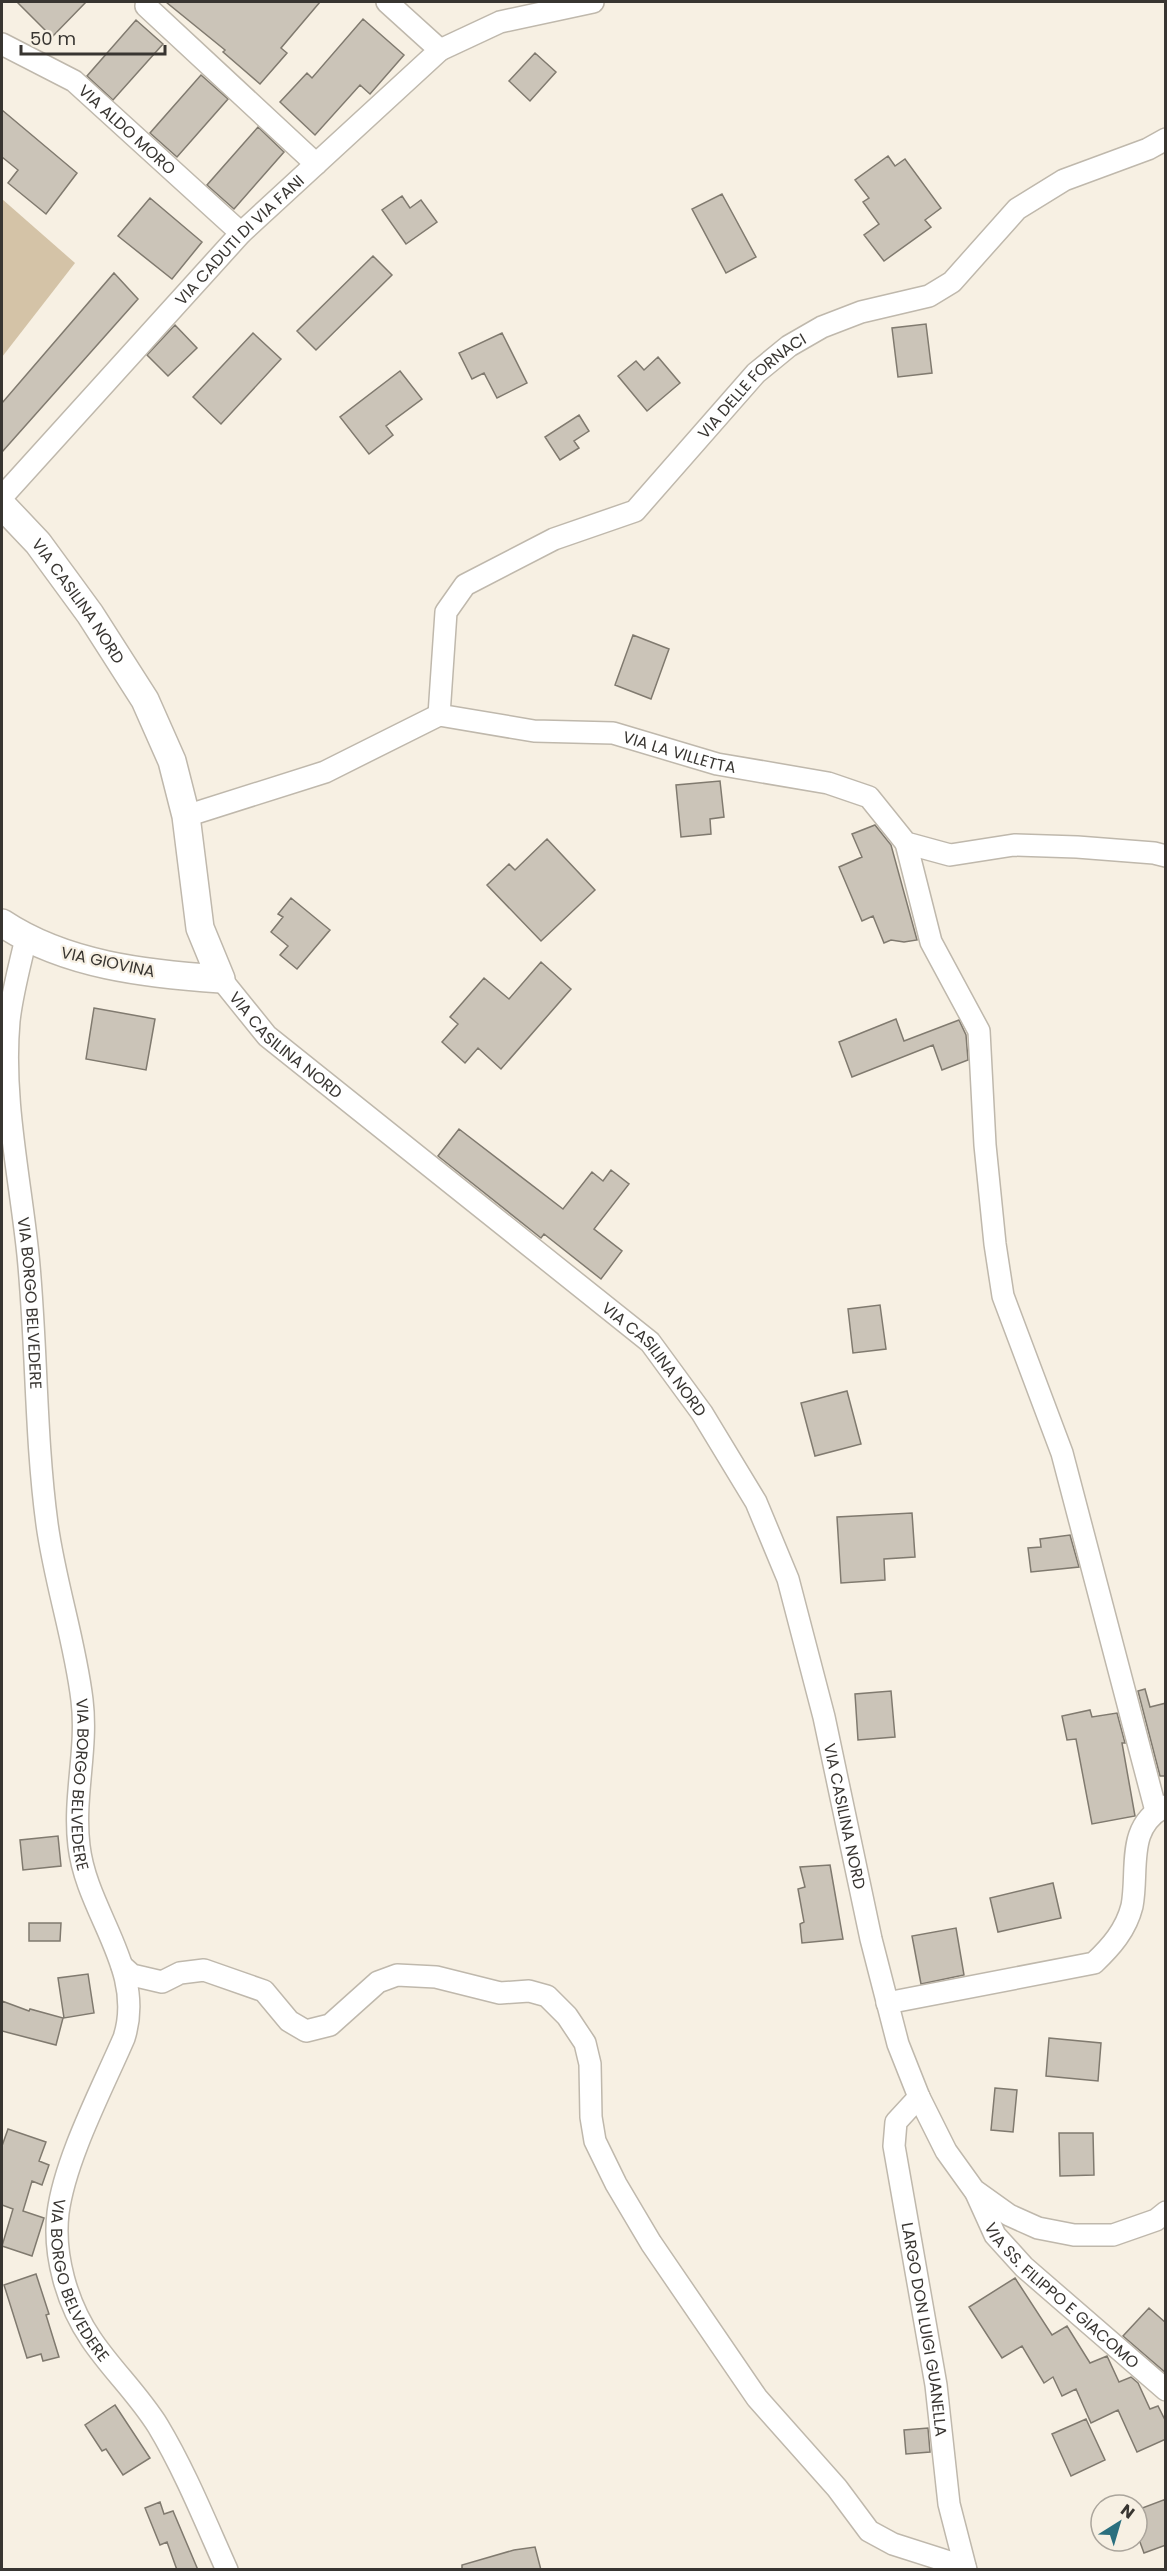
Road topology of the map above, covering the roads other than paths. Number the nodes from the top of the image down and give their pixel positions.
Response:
1 (387, 2) edge
2 (593, 2) edge
3 (146, 6) dead end
4 (2, 44) edge
5 (440, 50) junction
6 (1166, 139) edge
7 (316, 165) junction
8 (241, 233) junction
9 (2, 497) edge
10 (2, 506) edge
11 (439, 715) junction
12 (186, 816) junction
13 (906, 843) junction
14 (1166, 856) edge
15 (2, 923) edge
16 (26, 938) junction
17 (221, 979) junction
18 (1161, 1808) edge
19 (122, 1966) junction
20 (887, 2003) junction
21 (919, 2097) junction
22 (974, 2190) junction
23 (1166, 2212) edge
24 (1166, 2390) edge
25 (966, 2568) edge
26 (227, 2570) edge

1 - 5 street
2 - 5 street, VIA CADUTI DI VIA FANI
3 - 7 street
4 - 8 street, VIA ALDO MORO
5 - 7 street, VIA CADUTI DI VIA FANI
6 - 11 street, VIA DELLE FORNACI
7 - 8 street, VIA CADUTI DI VIA FANI
8 - 9 street, VIA CADUTI DI VIA FANI
10 - 12 street, VIA CASILINA NORD
11 - 12 street
11 - 13 street, VIA LA VILLETTA
12 - 17 street, VIA CASILINA NORD
13 - 14 street
13 - 18 street
15 - 16 street, VIA GIOVINA
16 - 17 street, VIA GIOVINA
16 - 19 street, VIA BORGO BELVEDERE
17 - 20 street, VIA CASILINA NORD
18 - 20 street
19 - 25 street
19 - 26 street, VIA BORGO BELVEDERE
20 - 21 street, VIA CASILINA NORD
21 - 22 street, VIA CASILINA NORD
21 - 25 street, LARGO DON LUIGI GUANELLA
22 - 23 street, VIA CASILINA NORD
22 - 24 street, VIA SS. FILIPPO E GIACOMO

